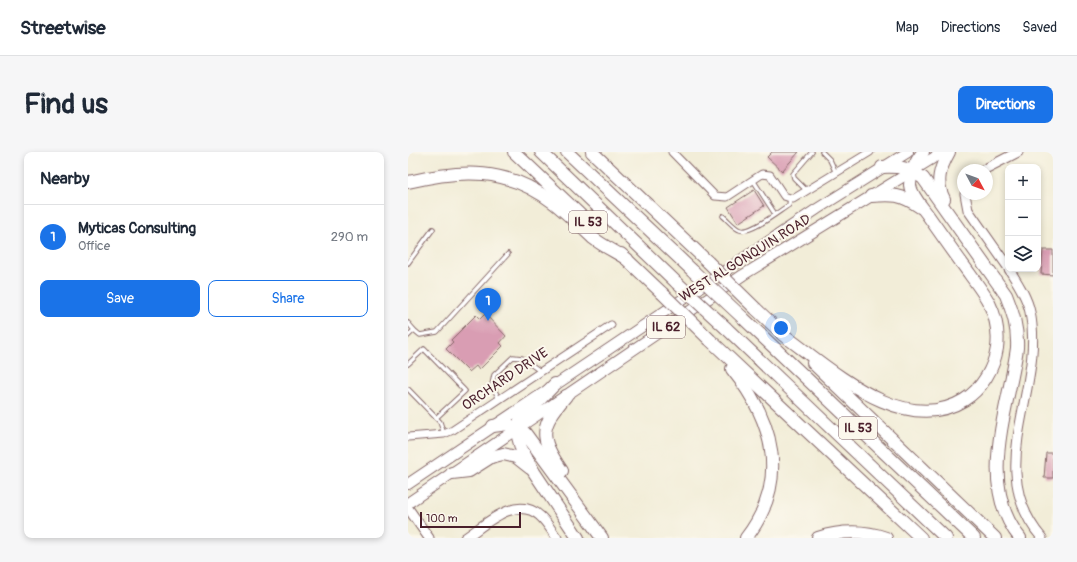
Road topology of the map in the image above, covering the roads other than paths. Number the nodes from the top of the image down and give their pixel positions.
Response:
1 (514, 152) edge
2 (541, 152) edge
3 (567, 152) edge
4 (592, 152) edge
5 (598, 152) edge
6 (672, 152) edge
7 (812, 152) edge
8 (822, 152) edge
9 (870, 152) edge
10 (908, 152) edge
11 (923, 152) edge
12 (943, 152) edge
13 (949, 152) edge
14 (1018, 152) edge
15 (993, 165) edge
16 (882, 167) junction
17 (912, 171) junction
18 (614, 173) junction
19 (836, 173) junction
20 (753, 180) junction
21 (408, 182) edge
22 (807, 190) junction
23 (871, 196) junction
24 (790, 198) junction
25 (966, 200) edge
26 (923, 209) junction
27 (775, 214) junction
28 (723, 216) dead end
29 (954, 220) junction
30 (433, 229) dead end
31 (508, 254) dead end
32 (627, 259) junction
33 (1005, 262) edge
34 (408, 263) edge
35 (1011, 272) edge
36 (408, 323) edge
37 (611, 325) dead end
38 (414, 330) junction
39 (782, 334) junction
40 (408, 336) edge
41 (710, 340) junction
42 (408, 364) edge
43 (540, 371) junction
44 (555, 384) junction
45 (408, 389) edge
46 (566, 396) junction
47 (499, 399) junction
48 (436, 418) junction
49 (493, 426) junction
50 (519, 429) junction
51 (444, 434) junction
52 (408, 437) edge
53 (534, 472) junction
54 (452, 473) junction
55 (408, 484) edge
56 (408, 503) edge
57 (408, 508) edge
58 (590, 520) junction
59 (429, 538) edge
60 (465, 538) edge
61 (557, 538) edge
62 (578, 538) edge
63 (602, 538) edge
64 (746, 538) edge
65 (818, 538) edge
66 (886, 538) edge
67 (921, 538) edge
68 (946, 538) edge
69 (974, 538) edge
70 (995, 538) edge
71 (1020, 538) edge
72 (1042, 538) edge

1 - 32 highway, IL 53
2 - 68 highway, IL 53, bridge
3 - 69 highway, IL 53, bridge
4 - 18 highway, IL 53
5 - 18 highway
6 - 20 street
7 - 22 lane
8 - 19 lane
9 - 19 street
10 - 16 main road, WEST ALGONQUIN ROAD / IL 62
11 - 17 highway
12 - 17 main road, WEST ALGONQUIN ROAD / IL 62
13 - 29 highway
14 - 15 street
16 - 17 highway
16 - 44 main road, WEST ALGONQUIN ROAD / IL 62
17 - 23 main road, WEST ALGONQUIN ROAD / IL 62
17 - 26 highway
17 - 29 highway
18 - 39 highway, IL 53, bridge
19 - 22 street
20 - 24 street
20 - 27 lane
21 - 32 highway
22 - 24 street
23 - 26 highway
23 - 46 main road, WEST ALGONQUIN ROAD / IL 62
24 - 27 lane
25 - 33 street
26 - 39 highway
27 - 28 lane
29 - 71 highway
30 - 34 lane
31 - 38 lane
32 - 41 highway, IL 53, bridge
35 - 72 street
36 - 38 lane
37 - 43 street, ORCHARD DRIVE
38 - 40 lane
39 - 70 highway, IL 53
41 - 64 highway
41 - 67 highway, IL 53
42 - 48 lane
43 - 47 street, ORCHARD DRIVE
43 - 47 lane
44 - 49 main road, WEST ALGONQUIN ROAD / IL 62
44 - 50 highway
45 - 48 lane
46 - 50 main road, WEST ALGONQUIN ROAD / IL 62
46 - 58 highway
47 - 51 street, ORCHARD DRIVE
48 - 51 lane
49 - 50 highway
49 - 55 main road, WEST ALGONQUIN ROAD / IL 62
50 - 53 highway
50 - 54 main road, WEST ALGONQUIN ROAD / IL 62
50 - 58 highway
51 - 52 street, ORCHARD DRIVE
53 - 54 highway
53 - 62 highway
54 - 56 main road, WEST ALGONQUIN ROAD / IL 62
57 - 59 street
58 - 63 highway
60 - 61 street
65 - 66 highway

